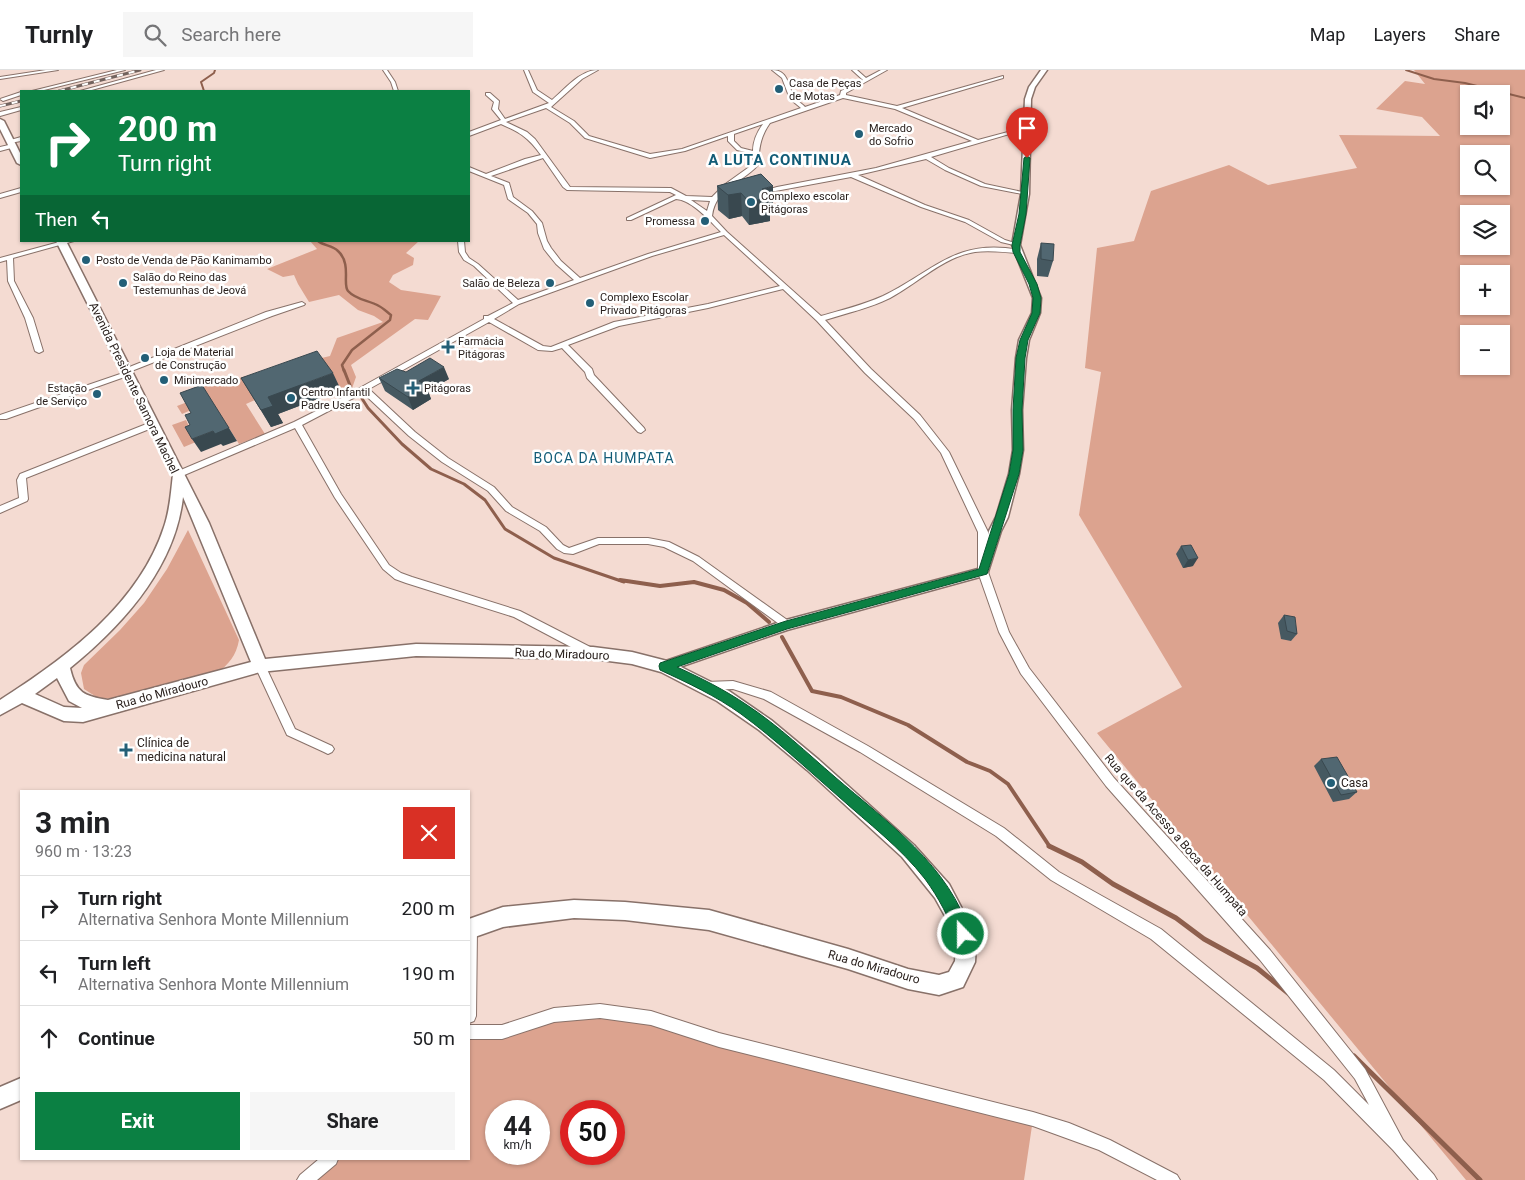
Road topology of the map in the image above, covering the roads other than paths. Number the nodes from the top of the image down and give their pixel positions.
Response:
1 (56, 70) edge
2 (123, 70) edge
3 (162, 70) edge
4 (385, 70) edge
5 (526, 70) edge
6 (596, 70) edge
7 (774, 70) edge
8 (854, 70) edge
9 (885, 70) edge
10 (1044, 70) edge
11 (1001, 77) dead end
12 (0, 78) edge
13 (865, 79) junction
14 (39, 90) edge
15 (87, 90) edge
16 (396, 90) edge
17 (20, 94) edge
18 (488, 94) dead end
19 (843, 96) junction
20 (3, 98) dead end
21 (553, 102) junction
22 (546, 106) junction
23 (804, 108) junction
24 (897, 108) junction
25 (20, 109) edge
26 (0, 114) edge
27 (775, 119) junction
28 (0, 121) edge
29 (503, 121) junction
30 (1028, 127) junction
31 (470, 134) edge
32 (731, 134) junction
33 (20, 140) edge
34 (976, 141) junction
35 (11, 144) junction
36 (0, 149) edge
37 (754, 153) junction
38 (543, 156) junction
39 (927, 157) junction
40 (20, 161) edge
41 (470, 171) edge
42 (852, 175) junction
43 (485, 176) junction
44 (20, 190) edge
45 (1025, 194) junction
46 (0, 196) edge
47 (752, 196) edge
48 (684, 197) junction
49 (712, 207) junction
50 (629, 219) dead end
51 (725, 233) junction
52 (64, 242) edge
53 (461, 242) edge
54 (1016, 248) junction
55 (10, 258) junction
56 (0, 260) edge
57 (578, 280) junction
58 (785, 288) junction
59 (517, 302) junction
60 (302, 304) dead end
61 (487, 318) junction
62 (820, 319) junction
63 (564, 345) junction
64 (39, 350) dead end
65 (127, 372) junction
66 (365, 390) junction
67 (2, 416) dead end
68 (154, 424) junction
69 (297, 424) junction
70 (640, 430) dead end
71 (179, 474) junction
72 (0, 510) edge
73 (983, 572) junction
74 (786, 625) junction
75 (593, 653) junction
76 (61, 664) junction
77 (260, 666) junction
78 (664, 666) junction
79 (706, 686) junction
80 (22, 695) junction
81 (109, 707) junction
82 (0, 708) edge
83 (328, 749) dead end
84 (470, 929) edge
85 (470, 1032) edge
86 (20, 1089) edge
87 (0, 1098) edge
88 (1398, 1145) junction
89 (330, 1160) edge
90 (305, 1180) edge
91 (1172, 1180) edge
92 (1429, 1180) edge

1 - 12 street
2 - 14 street
3 - 15 street
4 - 16 street
5 - 21 street
6 - 21 street
7 - 23 street
8 - 13 street
9 - 13 street
10 - 30 street
11 - 24 street
13 - 19 street
17 - 20 street
18 - 29 street
19 - 23 street
19 - 24 street
21 - 22 street
22 - 29 street
22 - 32 street
23 - 27 street
24 - 34 street
25 - 26 street
27 - 32 street
27 - 37 street
28 - 35 main road
29 - 31 street
29 - 38 street
30 - 34 street
30 - 45 street
32 - 37 street
33 - 35 street
34 - 39 street
35 - 36 street
35 - 40 main road
37 - 49 street
38 - 43 street
38 - 48 street
39 - 42 street
39 - 45 street
41 - 43 street
42 - 47 street
42 - 54 street
43 - 57 street
44 - 46 street
45 - 54 street
48 - 49 street, Rua que da Acesso a Boca da Humpata
48 - 49 street
48 - 50 street
49 - 51 street, Rua que da Acesso a Boca da Humpata
51 - 57 street
51 - 58 street, Rua que da Acesso a Boca da Humpata
52 - 55 street
52 - 65 main road, Avenida Presidente Samora Machel
53 - 59 street
54 - 62 street
54 - 73 street
55 - 56 street
55 - 64 street
57 - 59 street
58 - 62 street, Rua que da Acesso a Boca da Humpata
58 - 63 street
59 - 61 street
60 - 65 street
61 - 63 street
61 - 66 street
62 - 73 street, Rua que da Acesso a Boca da Humpata
63 - 70 street
65 - 67 street
65 - 68 main road, Avenida Presidente Samora Machel
66 - 69 street
66 - 74 street
68 - 71 main road, Avenida Presidente Samora Machel
68 - 72 street
69 - 71 street
69 - 75 street
71 - 76 main road, Avenida Presidente Samora Machel
71 - 77 main road
73 - 74 street
73 - 88 street, Rua que da Acesso a Boca da Humpata
74 - 78 street
75 - 77 main road, Rua do Miradouro
75 - 78 main road, Rua do Miradouro
76 - 80 main road, Avenida Presidente Samora Machel
76 - 81 main road
77 - 81 main road, Rua do Miradouro
77 - 83 street
78 - 79 main road, Rua do Miradouro
79 - 84 main road, Rua do Miradouro
79 - 88 street
80 - 81 main road, Rua do Miradouro
80 - 82 main road, Avenida Presidente Samora Machel
85 - 91 street
86 - 87 main road
88 - 92 street
89 - 90 street

